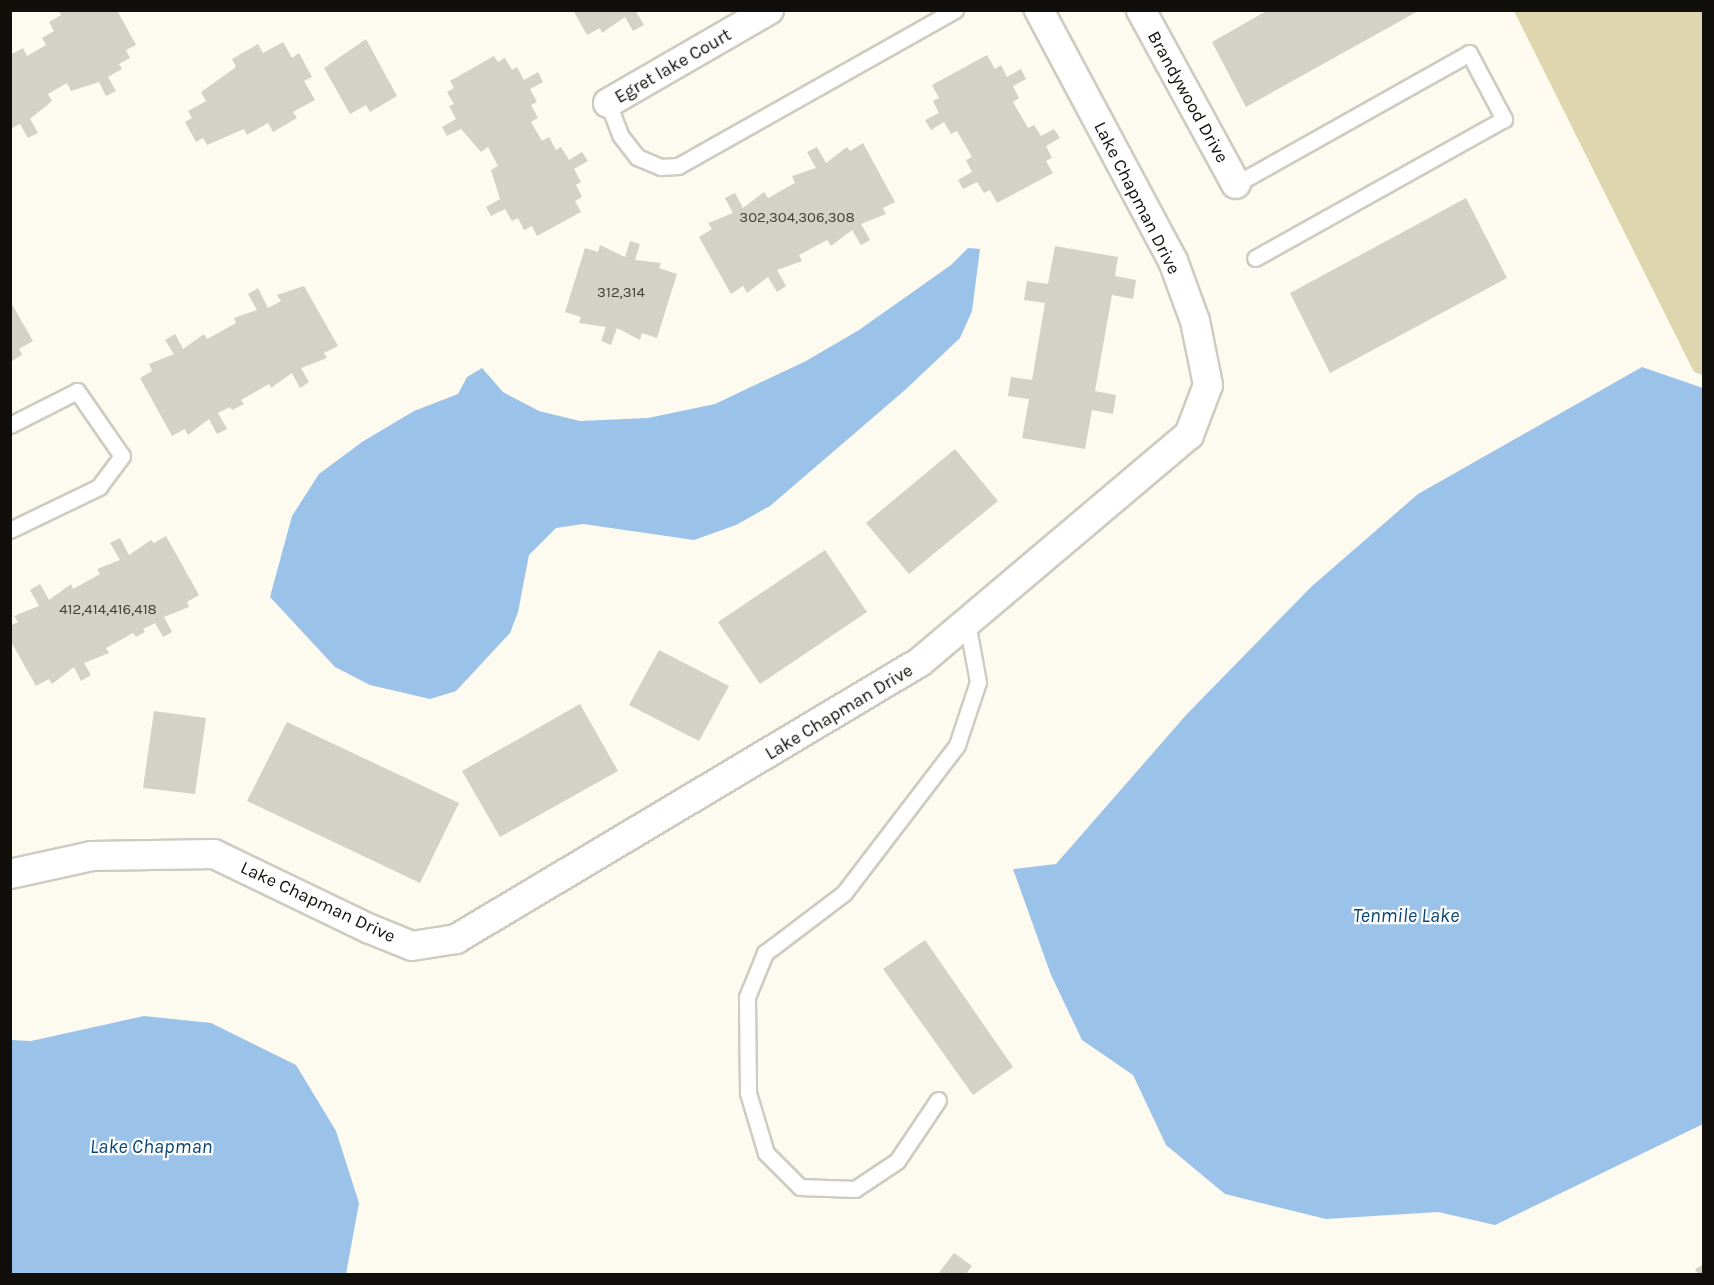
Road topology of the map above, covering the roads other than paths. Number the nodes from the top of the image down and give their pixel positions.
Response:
1 (769, 10) edge
2 (955, 10) edge
3 (1038, 10) edge
4 (1141, 10) edge
5 (608, 103) joint
6 (1236, 184) joint
7 (1255, 258) dead end
8 (10, 425) edge
9 (10, 530) edge
10 (967, 622) junction
11 (10, 874) edge
12 (938, 1100) dead end

1 - 5 street, Egret lake Court
2 - 5 lane
3 - 10 street, Lake Chapman Drive
4 - 6 street, Brandywood Drive
6 - 7 lane
8 - 9 lane
10 - 11 street, Lake Chapman Drive
10 - 12 lane

